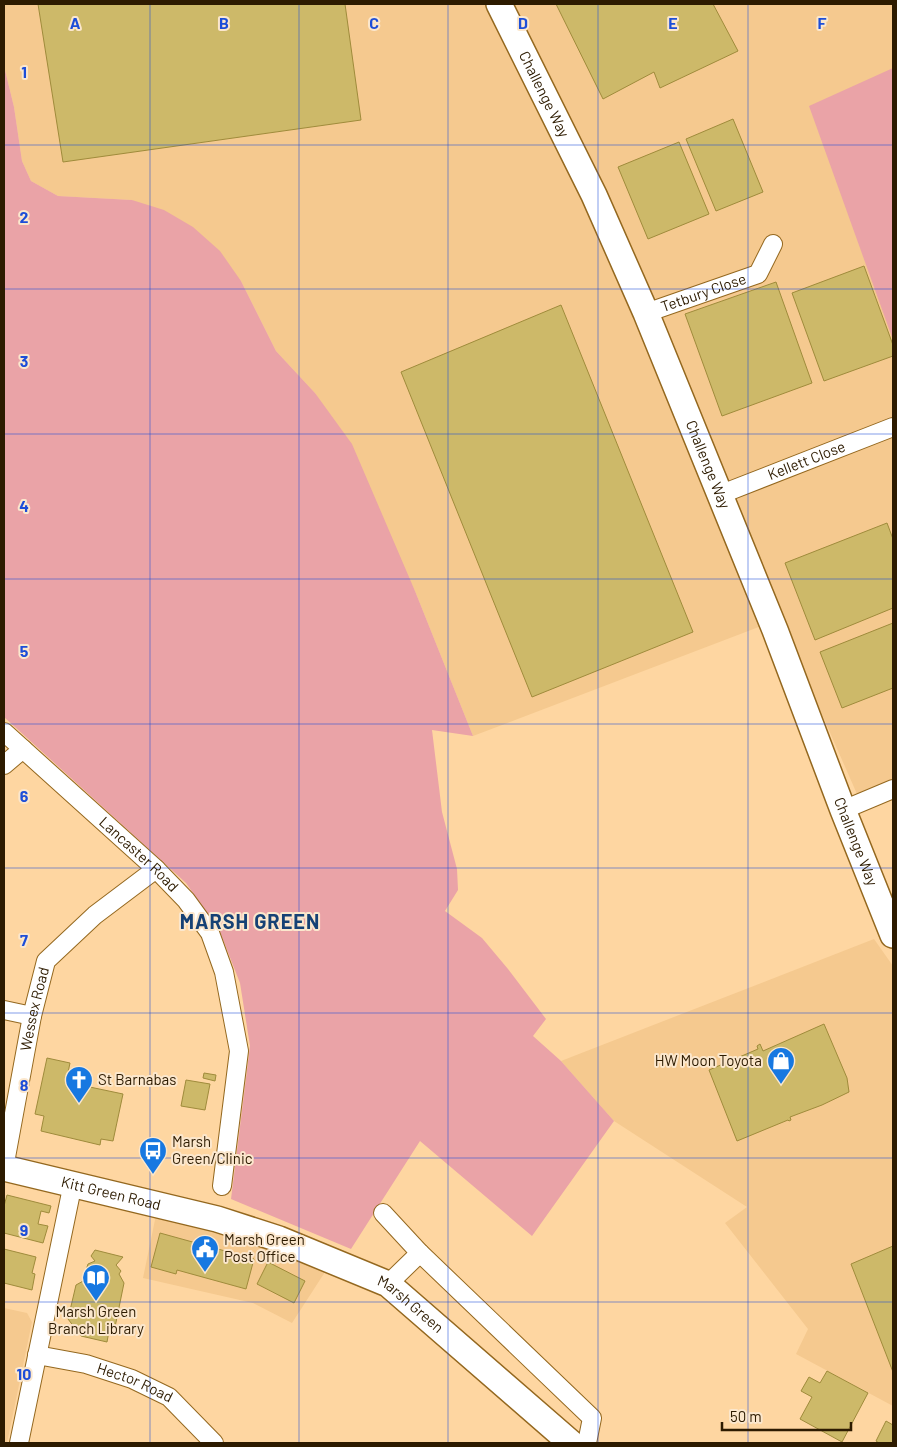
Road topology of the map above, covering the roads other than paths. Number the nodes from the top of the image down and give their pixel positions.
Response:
1 (499, 4) edge
2 (773, 244) dead end
3 (646, 313) junction
4 (893, 427) edge
5 (719, 496) junction
6 (4, 732) edge
7 (23, 749) junction
8 (4, 765) edge
9 (893, 790) edge
10 (843, 810) junction
11 (156, 869) junction
12 (893, 935) edge
13 (4, 1010) edge
14 (32, 1016) junction
15 (4, 1168) edge
16 (73, 1183) junction
17 (222, 1186) dead end
18 (383, 1213) dead end
19 (218, 1218) joint
20 (420, 1254) junction
21 (388, 1284) junction
22 (37, 1355) junction
23 (19, 1443) edge
24 (214, 1443) edge
25 (571, 1443) edge
26 (587, 1443) edge

1 - 3 street, Challenge Way
2 - 3 street, Tetbury Close
3 - 5 street, Challenge Way
4 - 5 street, Kellett Close
5 - 10 street, Challenge Way
6 - 7 street, Lancaster Road
7 - 8 street
7 - 11 street, Lancaster Road
9 - 10 street
10 - 12 street, Challenge Way
11 - 14 street, Wessex Road
11 - 17 street, Lancaster Road
13 - 14 street
14 - 15 street, Wessex Road
15 - 16 street, Kitt Green Road
16 - 19 street, Kitt Green Road
16 - 22 street
18 - 20 street
19 - 21 street, Marsh Green
20 - 21 street
20 - 26 street
21 - 25 street, Marsh Green
22 - 23 street
22 - 24 street, Hector Road

